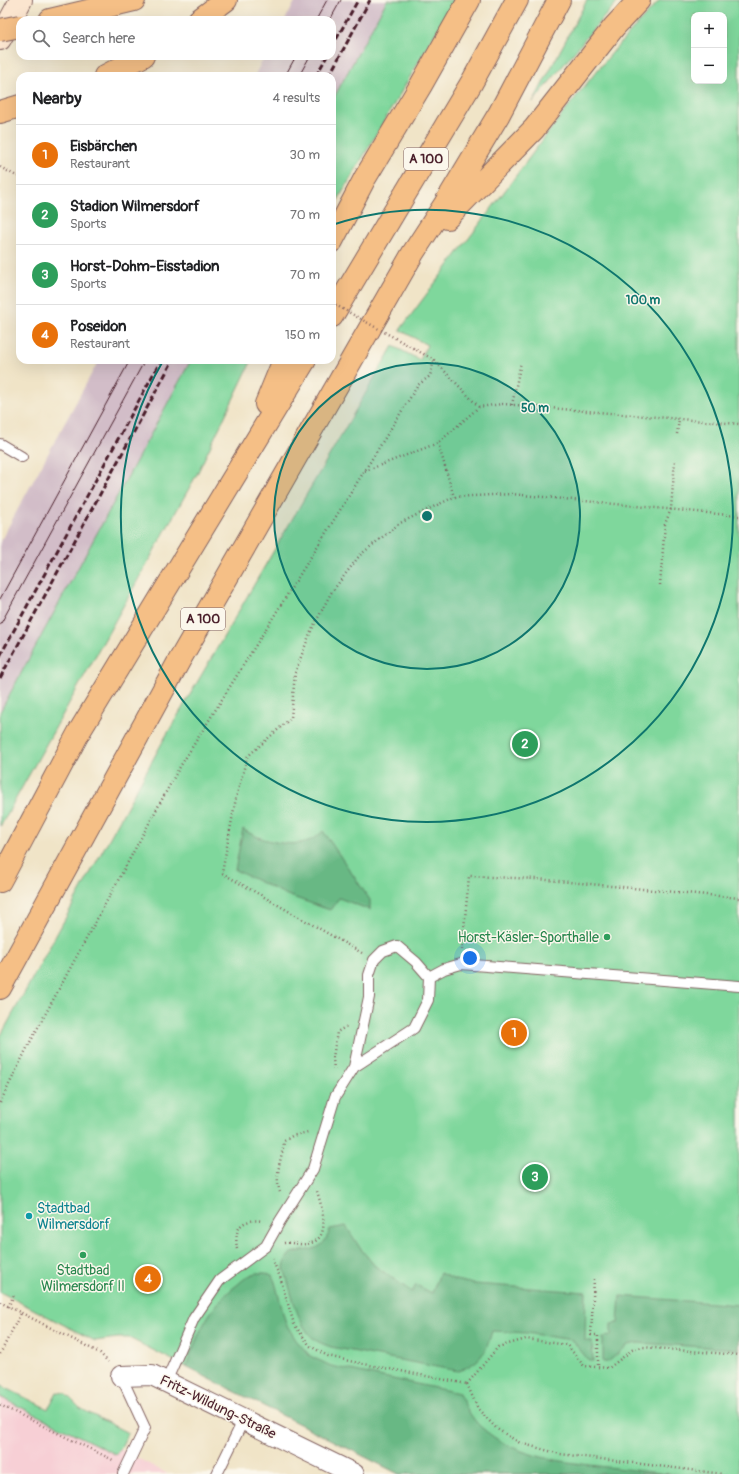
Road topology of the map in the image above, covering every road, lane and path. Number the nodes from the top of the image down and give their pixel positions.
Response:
1 (21, 0) edge
2 (134, 0) edge
3 (226, 0) edge
4 (469, 0) edge
5 (517, 0) edge
6 (559, 0) edge
7 (639, 0) edge
8 (67, 16) edge
9 (204, 16) edge
10 (16, 27) edge
11 (0, 30) edge
12 (0, 39) edge
13 (136, 60) edge
14 (113, 72) edge
15 (16, 107) edge
16 (0, 112) edge
17 (0, 167) edge
18 (16, 176) edge
19 (336, 233) edge
20 (413, 253) junction
21 (336, 305) edge
22 (336, 309) edge
23 (434, 360) junction
24 (521, 362) dead end
25 (282, 364) edge
26 (303, 364) edge
27 (512, 405) junction
28 (479, 407) junction
29 (679, 419) junction
30 (739, 424) edge
31 (677, 434) dead end
32 (438, 443) junction
33 (0, 444) edge
34 (22, 457) dead end
35 (675, 460) dead end
36 (243, 463) junction
37 (364, 471) junction
38 (454, 497) junction
39 (671, 509) junction
40 (739, 516) edge
41 (660, 585) dead end
42 (0, 882) edge
43 (739, 898) edge
44 (374, 960) junction
45 (461, 964) junction
46 (429, 977) junction
47 (739, 986) edge
48 (0, 988) edge
49 (354, 1067) junction
50 (0, 1103) edge
51 (325, 1124) junction
52 (313, 1169) junction
53 (282, 1217) junction
54 (266, 1246) junction
55 (238, 1266) junction
56 (594, 1279) dead end
57 (15, 1293) dead end
58 (0, 1302) edge
59 (8, 1307) junction
60 (21, 1313) junction
61 (0, 1354) edge
62 (739, 1356) edge
63 (598, 1367) junction
64 (121, 1376) junction
65 (166, 1382) junction
66 (467, 1384) junction
67 (0, 1405) edge
68 (244, 1419) junction
69 (124, 1470) edge
70 (217, 1474) edge
71 (354, 1474) edge
72 (723, 1474) edge

1 - 12 street
2 - 8 highway
3 - 9 highway
4 - 19 highway
5 - 22 highway, A 100
6 - 20 highway, A 100
7 - 20 highway
10 - 11 highway, bridge
13 - 14 highway
15 - 16 highway
17 - 18 path
20 - 48 highway, A 100
21 - 23 path, bridge
23 - 28 path
23 - 37 path
24 - 27 path
25 - 36 highway
26 - 36 highway
27 - 28 path
27 - 29 path
28 - 32 path
29 - 30 path
29 - 31 path
32 - 37 path
32 - 38 path
33 - 34 lane
35 - 39 path
36 - 42 highway
37 - 50 path
38 - 39 path
38 - 44 path
39 - 40 path
39 - 41 path
43 - 45 path
44 - 46 lane
44 - 49 lane
45 - 46 lane
45 - 47 lane
46 - 49 lane
49 - 51 lane
51 - 52 lane
51 - 53 path
52 - 53 lane
52 - 54 path
53 - 54 lane
53 - 55 path
54 - 55 lane
54 - 66 path
55 - 65 lane
56 - 63 path
57 - 59 path
58 - 59 path
59 - 60 path
60 - 61 path
60 - 64 path
62 - 63 path
63 - 66 path
64 - 65 street, Fritz-Wildung-Straße
64 - 69 lane
65 - 68 street, Fritz-Wildung-Straße
66 - 72 path
67 - 69 path
68 - 70 lane
68 - 71 street, Fritz-Wildung-Straße

